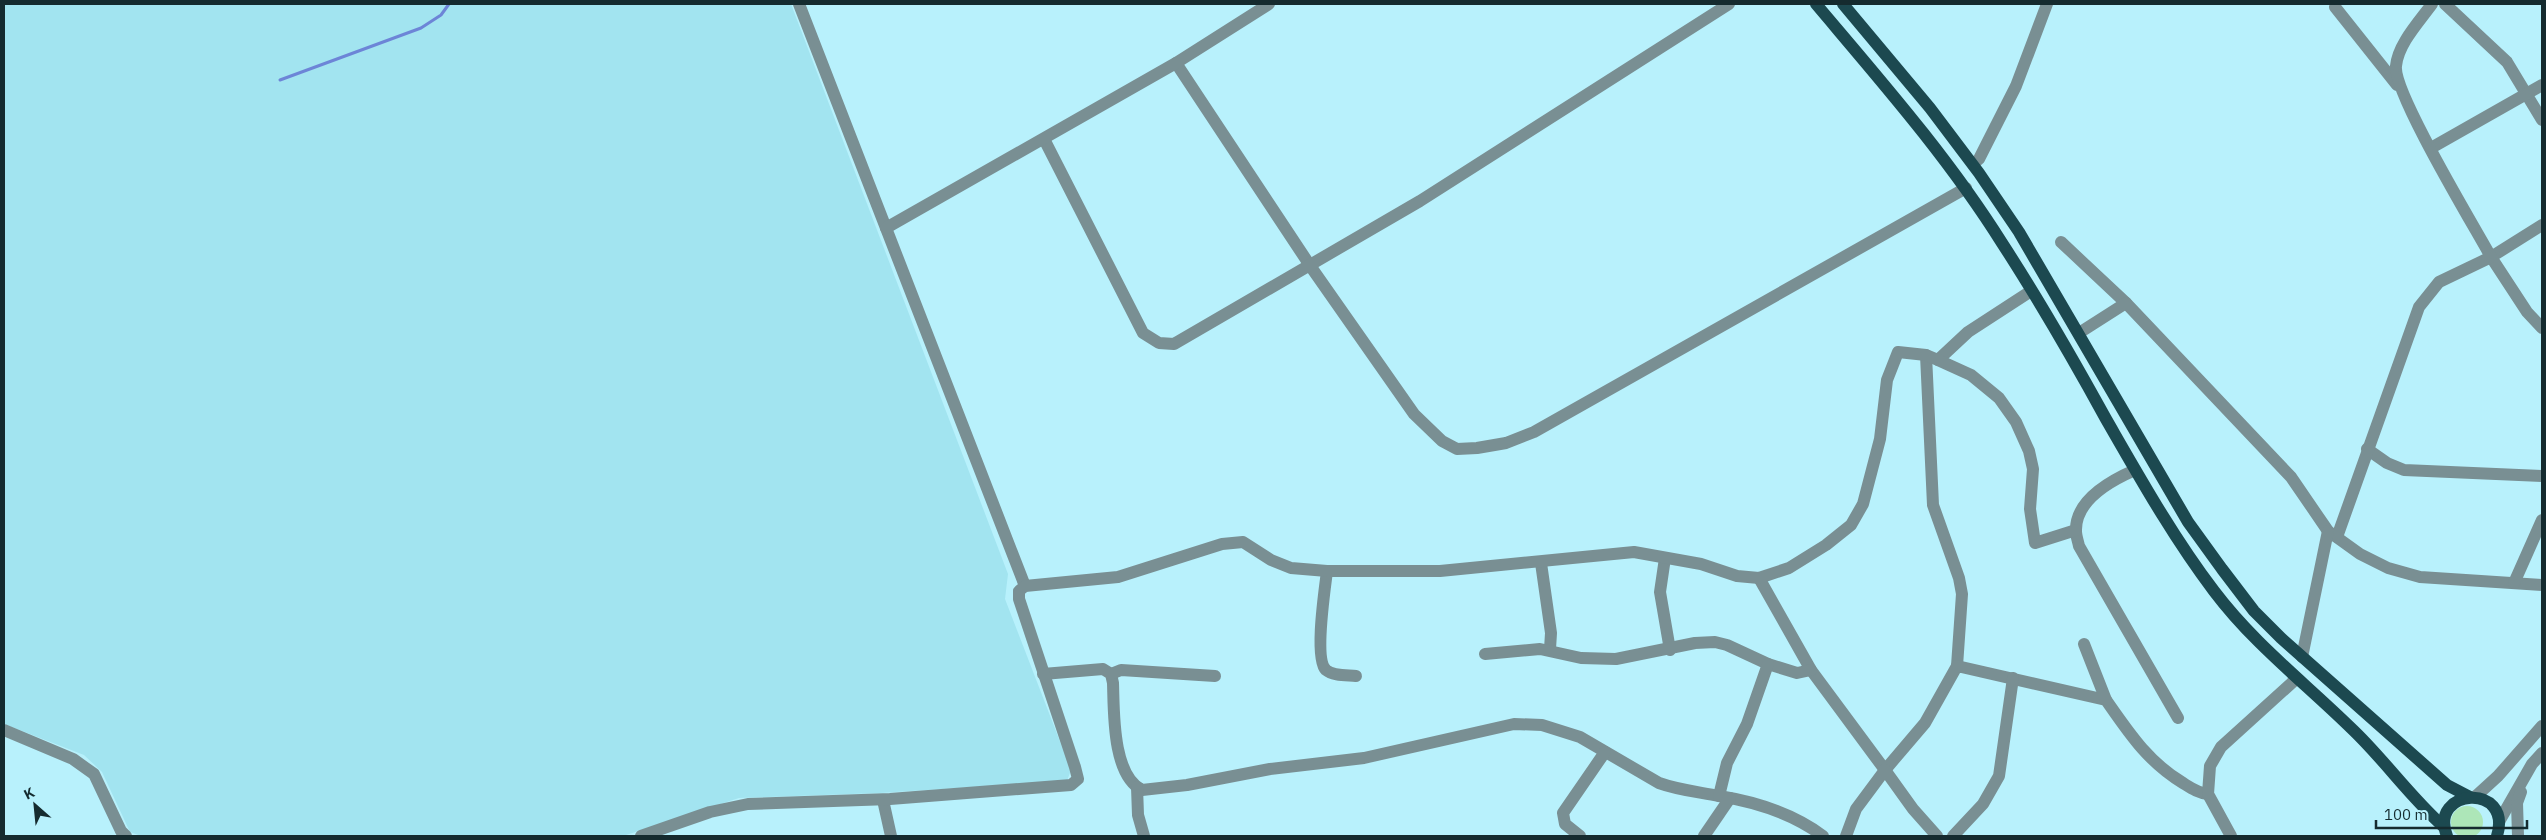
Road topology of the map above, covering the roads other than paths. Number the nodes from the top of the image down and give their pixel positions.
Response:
1 (799, 4) edge
2 (1269, 4) edge
3 (1729, 4) edge
4 (1816, 4) edge
5 (1842, 4) edge
6 (2047, 4) edge
7 (2432, 4) edge
8 (2445, 4) edge
9 (2335, 7) dead end
10 (1176, 63) junction
11 (2542, 85) edge
12 (2400, 89) junction
13 (2526, 94) junction
14 (2542, 120) edge
15 (1044, 139) junction
16 (2431, 148) junction
17 (1973, 164) junction
18 (1966, 188) junction
19 (2542, 225) edge
20 (886, 228) junction
21 (2061, 242) dead end
22 (2491, 257) junction
23 (1311, 267) junction
24 (2031, 291) junction
25 (2126, 303) junction
26 (2542, 328) edge
27 (2079, 334) junction
28 (1932, 358) junction
29 (2367, 449) junction
30 (2135, 470) junction
31 (2542, 476) edge
32 (2542, 520) edge
33 (2076, 530) junction
34 (2332, 534) junction
35 (1665, 558) junction
36 (1541, 562) junction
37 (1326, 571) junction
38 (1759, 578) junction
39 (2514, 583) junction
40 (2542, 585) edge
41 (1025, 586) junction
42 (2084, 644) dead end
43 (1550, 649) junction
44 (1670, 650) junction
45 (1485, 654) dead end
46 (2302, 657) junction
47 (1768, 664) junction
48 (1957, 666) junction
49 (1811, 670) junction
50 (1043, 674) junction
51 (1111, 674) junction
52 (1215, 676) dead end
53 (1356, 676) dead end
54 (2013, 678) junction
55 (2296, 679) junction
56 (2106, 700) junction
57 (2178, 718) dead end
58 (2542, 726) edge
59 (4, 730) edge
60 (1605, 752) junction
61 (2542, 753) edge
62 (2532, 764) junction
63 (1885, 770) junction
64 (1137, 787) junction
65 (2208, 794) junction
66 (1724, 797) junction
67 (2473, 797) junction
68 (883, 800) junction
69 (2499, 827) edge
70 (2444, 832) edge
71 (126, 836) edge
72 (641, 836) edge
73 (891, 836) edge
74 (1144, 836) edge
75 (1580, 836) edge
76 (1704, 836) edge
77 (1823, 836) edge
78 (1846, 836) edge
79 (1937, 836) edge
80 (1953, 836) edge
81 (2231, 836) edge
82 (2508, 836) edge
83 (2518, 836) edge

1 - 20 street
2 - 10 street
3 - 23 street
4 - 18 main road
5 - 17 main road
6 - 17 street
7 - 12 street
8 - 13 street
9 - 12 street
10 - 15 street
10 - 23 street
11 - 13 street
12 - 16 street
13 - 14 street
13 - 16 street
15 - 20 street
15 - 23 street
16 - 22 street
17 - 27 main road
18 - 23 street
18 - 24 main road
19 - 22 street
20 - 41 street
21 - 25 street
22 - 26 street
22 - 29 street
24 - 28 street
24 - 30 main road
25 - 27 street
25 - 34 street
27 - 46 main road
28 - 33 street
28 - 38 street
28 - 48 street
29 - 31 street
29 - 34 street
30 - 33 street
30 - 55 main road
32 - 39 street
33 - 57 street
34 - 39 street
34 - 46 street
35 - 36 street
35 - 38 street
35 - 44 street
36 - 37 street
36 - 43 street
37 - 41 street
37 - 53 street
38 - 49 street
39 - 40 street
41 - 50 street
42 - 56 street
43 - 44 street
43 - 45 street
44 - 47 street
46 - 67 main road
47 - 49 street
47 - 66 street
48 - 54 street
48 - 63 street
49 - 63 street
50 - 51 street
50 - 68 street
51 - 52 street
51 - 64 street
54 - 56 street
54 - 80 street
55 - 65 street
55 - 70 main road
56 - 65 street
58 - 67 street
59 - 71 street
60 - 64 street
60 - 66 street
60 - 75 street
61 - 62 street
62 - 69 street
62 - 83 street
63 - 78 street
63 - 79 street
64 - 74 street
65 - 81 street
66 - 76 street
66 - 77 street
67 - 69 main road
67 - 70 main road
68 - 72 street
68 - 73 street
69 - 82 main road

